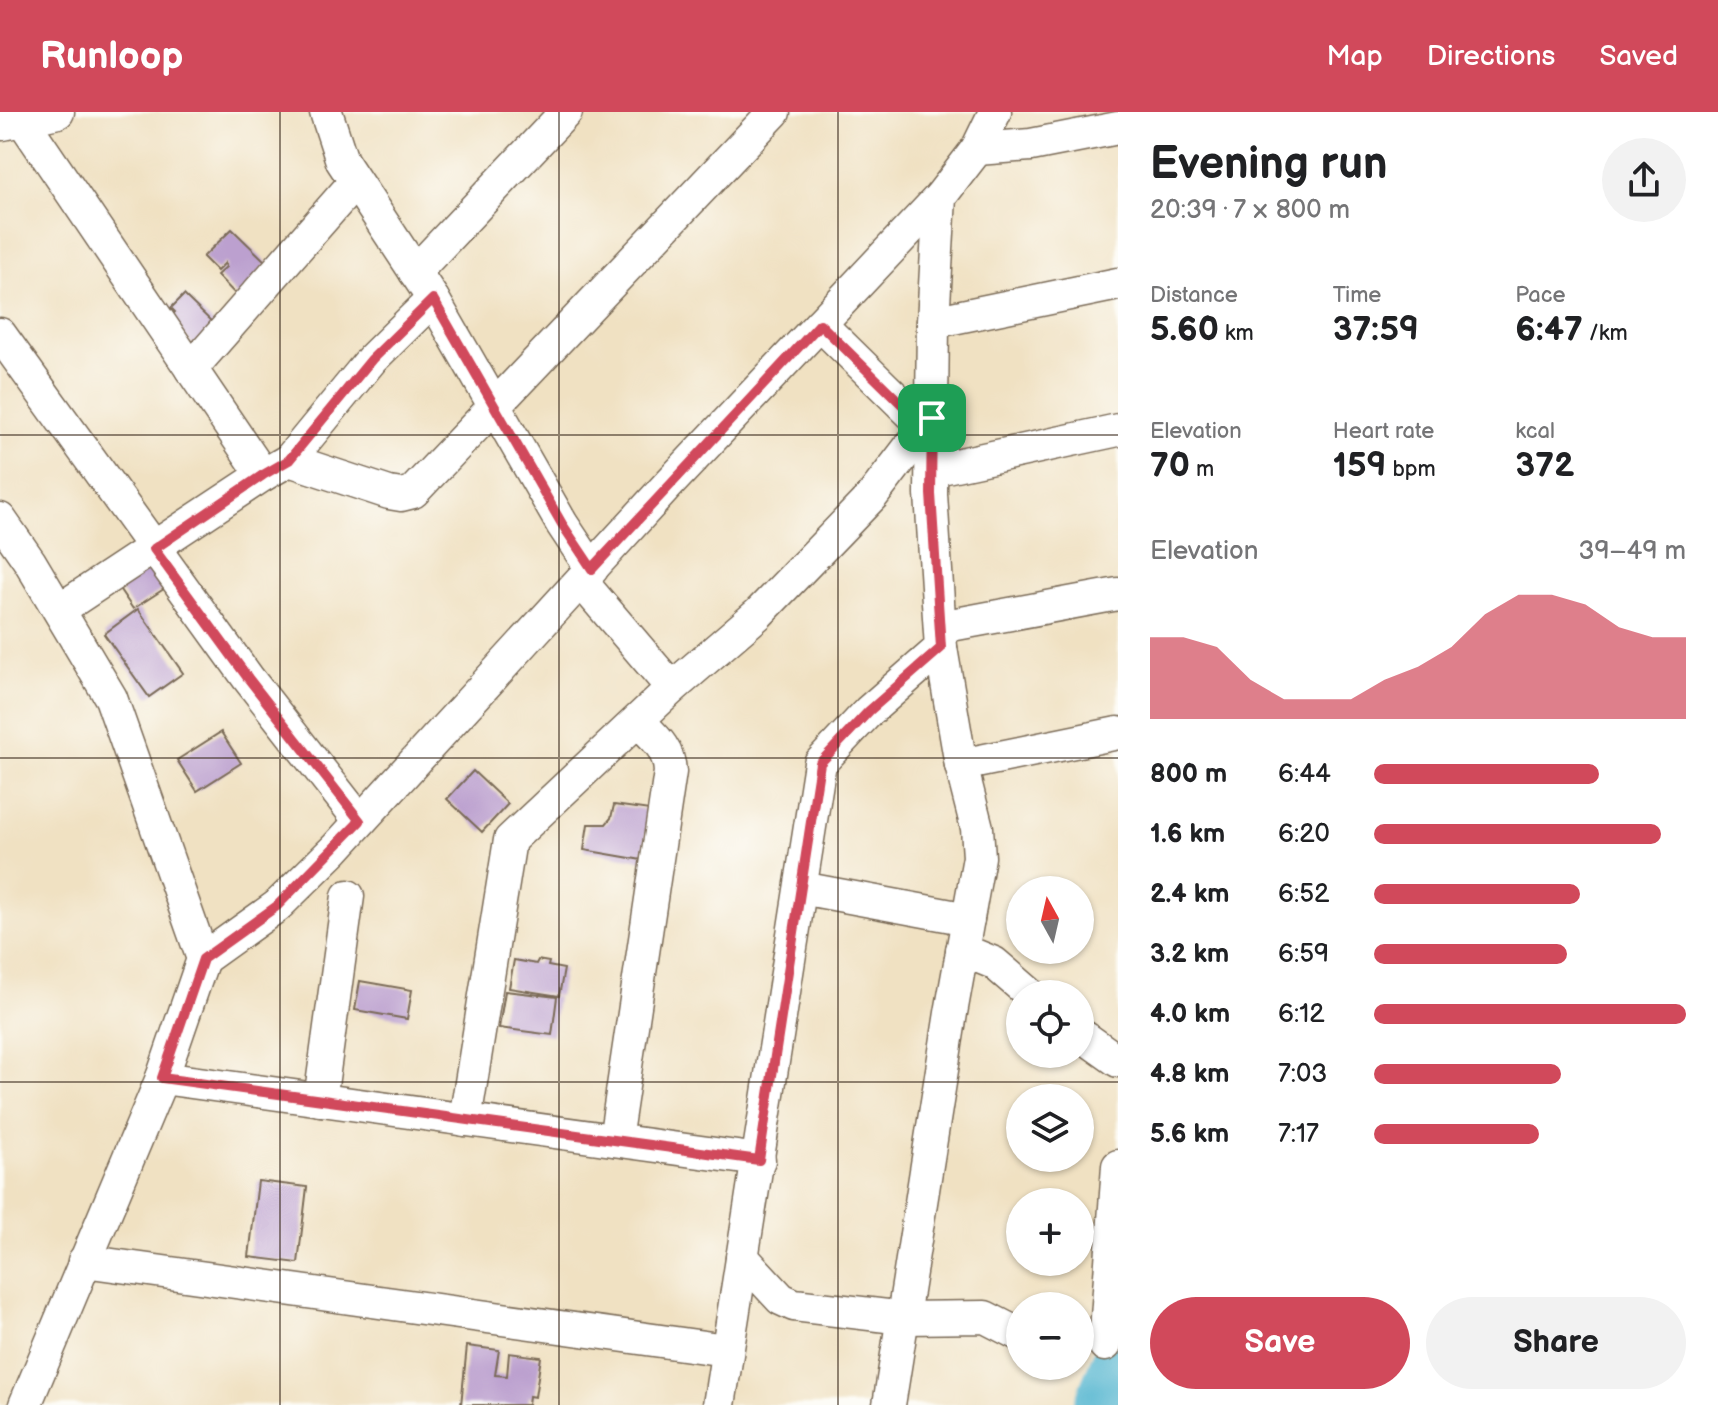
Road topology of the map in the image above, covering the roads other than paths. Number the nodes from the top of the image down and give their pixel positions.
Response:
1 (58, 112) edge
2 (326, 112) edge
3 (566, 112) edge
4 (774, 112) edge
5 (995, 112) edge
6 (12, 119) edge
7 (1118, 128) edge
8 (977, 149) junction
9 (355, 182) junction
10 (940, 197) junction
11 (415, 272) junction
12 (1118, 284) edge
13 (433, 299) junction
14 (933, 322) junction
15 (820, 324) junction
16 (0, 334) edge
17 (191, 369) junction
18 (493, 405) junction
19 (929, 422) junction
20 (1118, 430) edge
21 (276, 468) junction
22 (932, 470) junction
23 (0, 519) edge
24 (154, 549) junction
25 (587, 575) junction
26 (1118, 594) edge
27 (59, 610) junction
28 (940, 638) junction
29 (672, 688) junction
30 (638, 721) junction
31 (1118, 733) edge
32 (961, 765) junction
33 (360, 821) junction
34 (801, 888) junction
35 (348, 896) dead end
36 (968, 919) junction
37 (962, 950) junction
38 (203, 959) junction
39 (1014, 980) edge
40 (1094, 1044) edge
41 (1118, 1061) edge
42 (162, 1078) junction
43 (320, 1100) junction
44 (465, 1120) junction
45 (615, 1140) junction
46 (759, 1160) junction
47 (1118, 1166) edge
48 (742, 1257) junction
49 (84, 1261) junction
50 (904, 1318) junction
51 (1006, 1328) edge
52 (1101, 1348) edge
53 (726, 1350) junction
54 (25, 1405) edge
55 (719, 1405) edge
56 (889, 1405) edge

1 - 6 street
2 - 9 street
3 - 11 street
4 - 18 street
5 - 8 street
6 - 17 street
7 - 8 street
8 - 10 street
9 - 11 street
9 - 17 street
10 - 14 street
10 - 15 street
11 - 13 street
12 - 14 street
13 - 18 street
13 - 21 street
14 - 19 street
15 - 19 street
15 - 25 street
16 - 24 street
17 - 21 street
18 - 21 street
18 - 25 street
19 - 22 street
19 - 29 street
20 - 22 street
21 - 24 street
22 - 28 street
23 - 27 street
24 - 27 street
24 - 33 street
25 - 29 street
25 - 33 street
26 - 28 street
27 - 38 street
28 - 32 street
28 - 34 street
29 - 30 street
30 - 44 street
30 - 45 street
31 - 32 street
32 - 36 street
33 - 38 street
34 - 36 street
34 - 46 street
35 - 43 street
36 - 37 street
37 - 39 street
37 - 50 street
38 - 42 street
40 - 41 street
42 - 43 street
42 - 49 street
43 - 44 street
44 - 45 street
45 - 46 street
46 - 48 street
47 - 52 street
48 - 50 street
48 - 53 street
49 - 53 street
49 - 54 street
50 - 51 street
50 - 56 street
53 - 55 street

